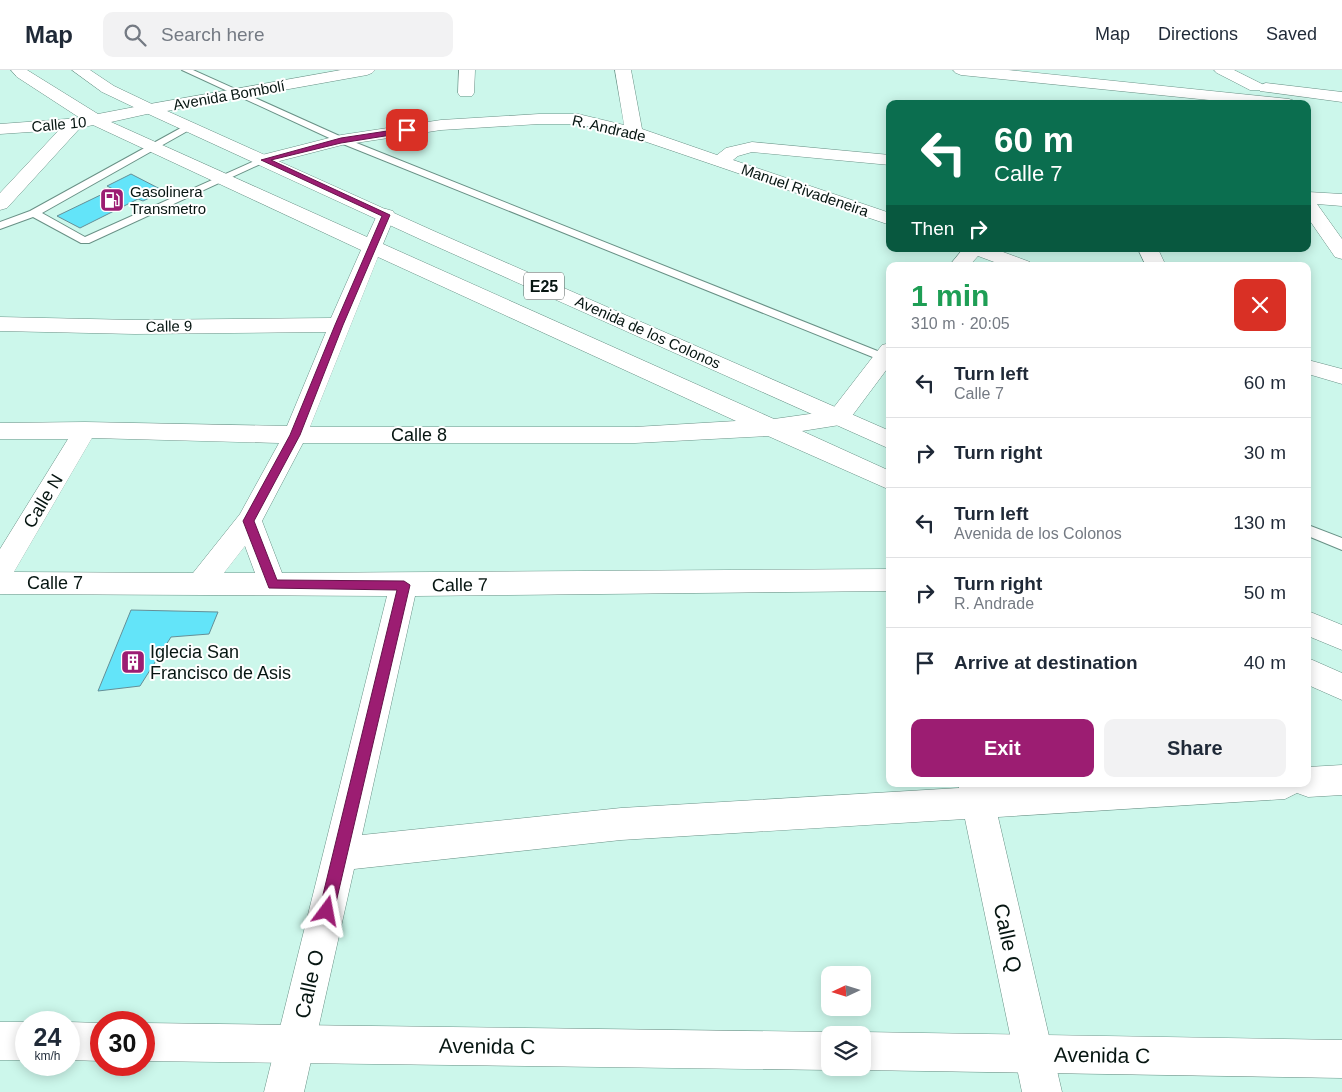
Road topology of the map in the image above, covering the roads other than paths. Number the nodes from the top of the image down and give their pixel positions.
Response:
1 (19, 70) edge
2 (80, 70) edge
3 (186, 70) edge
4 (303, 70) edge
5 (367, 70) edge
6 (468, 70) edge
7 (623, 70) edge
8 (961, 70) edge
9 (1086, 70) edge
10 (1222, 70) edge
11 (220, 87) junction
12 (1256, 87) junction
13 (466, 93) dead end
14 (237, 94) junction
15 (1342, 96) edge
16 (1229, 100) edge
17 (143, 106) junction
18 (1311, 106) edge
19 (1342, 111) edge
20 (97, 121) junction
21 (74, 124) junction
22 (188, 126) junction
23 (0, 129) edge
24 (634, 132) junction
25 (341, 140) junction
26 (153, 148) junction
27 (264, 160) junction
28 (886, 160) edge
29 (720, 161) junction
30 (221, 179) junction
31 (1311, 198) edge
32 (1342, 200) edge
33 (0, 204) edge
34 (1311, 209) edge
35 (34, 213) junction
36 (386, 215) junction
37 (886, 218) edge
38 (0, 226) edge
39 (372, 248) junction
40 (971, 252) edge
41 (986, 252) edge
42 (1342, 253) edge
43 (962, 262) edge
44 (1012, 262) edge
45 (0, 324) edge
46 (339, 325) junction
47 (886, 355) edge
48 (886, 358) edge
49 (1311, 367) edge
50 (1342, 377) edge
51 (838, 418) junction
52 (773, 427) junction
53 (0, 430) edge
54 (85, 430) junction
55 (295, 435) junction
56 (886, 439) edge
57 (886, 479) edge
58 (249, 521) junction
59 (1311, 531) edge
60 (1342, 544) edge
61 (0, 572) edge
62 (886, 580) edge
63 (0, 583) edge
64 (200, 584) junction
65 (273, 585) junction
66 (404, 585) junction
67 (1311, 624) edge
68 (1342, 638) edge
69 (1311, 672) edge
70 (1342, 687) edge
71 (1342, 780) edge
72 (1311, 782) edge
73 (1182, 787) edge
74 (976, 793) edge
75 (340, 854) junction
76 (0, 1041) edge
77 (15, 1041) edge
78 (155, 1042) edge
79 (295, 1044) junction
80 (821, 1051) edge
81 (871, 1051) edge
82 (1034, 1054) junction
83 (1342, 1059) edge
84 (284, 1092) edge
85 (1042, 1092) edge

1 - 20 main road
2 - 17 main road, Avenida de los Colonos / E25
3 - 11 lane
4 - 11 main road, Avenida Bombolí
5 - 14 main road, Avenida Bombolí
6 - 13 main road
7 - 24 main road
8 - 16 main road
9 - 12 main road
10 - 12 main road
11 - 14 lane
11 - 17 main road, Avenida Bombolí
12 - 15 main road
14 - 17 main road, Avenida Bombolí
14 - 25 lane
17 - 20 main road, Calle 10
17 - 22 main road, Avenida de los Colonos / E25
18 - 19 main road
20 - 21 main road, Calle 10
20 - 26 main road
21 - 23 main road, Calle 10
21 - 33 main road
22 - 26 lane
22 - 27 main road, Avenida de los Colonos / E25
24 - 25 main road, R. Andrade
24 - 29 main road, R. Andrade
25 - 27 main road, R. Andrade
25 - 47 lane
26 - 30 main road
26 - 35 lane
27 - 30 lane
27 - 36 main road, Avenida de los Colonos / E25
28 - 29 main road
29 - 37 main road, Manuel Rivadeneira
30 - 35 lane
30 - 39 main road
31 - 32 main road
34 - 42 main road
35 - 38 lane
36 - 39 main road
36 - 51 main road, Avenida de los Colonos / E25
39 - 46 main road
39 - 52 main road
40 - 43 main road
41 - 44 main road
45 - 46 main road, Calle 9
46 - 55 main road
48 - 51 main road
49 - 50 main road
51 - 52 main road, Calle 8
51 - 56 main road, Avenida de los Colonos / E25
52 - 55 main road, Calle 8
52 - 57 main road
53 - 54 main road, Calle 8
54 - 55 main road, Calle 8
54 - 61 main road, Calle N
55 - 58 main road
58 - 64 main road
58 - 65 main road
59 - 60 lane
62 - 66 main road, Calle 7
63 - 64 main road, Calle 7
64 - 65 main road, Calle 7
65 - 66 main road, Calle 7
66 - 75 main road, Calle O
67 - 68 main road
69 - 70 main road
71 - 72 main road
73 - 74 main road
74 - 75 main road
74 - 82 main road, Calle Q
75 - 79 main road, Calle O
76 - 77 main road
78 - 79 main road, Avenida C
79 - 80 main road, Avenida C
79 - 84 main road, Calle O
81 - 82 main road, Avenida C
82 - 83 main road, Avenida C
82 - 85 main road, Calle Q

